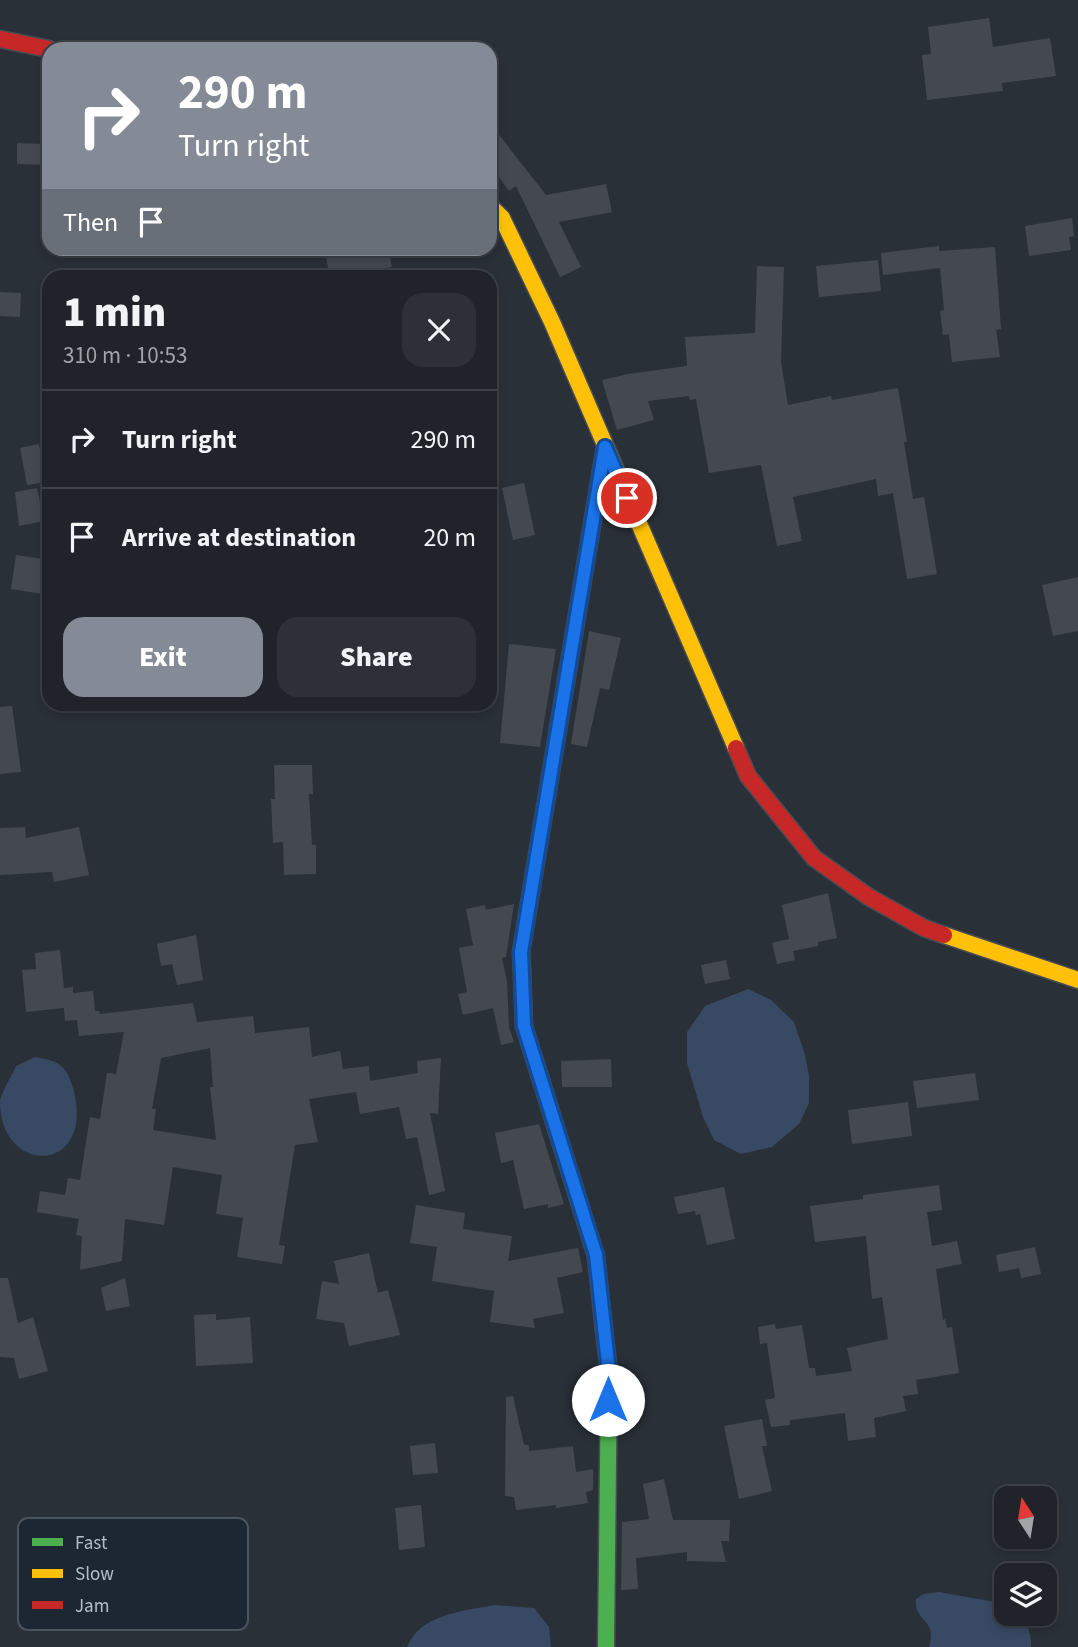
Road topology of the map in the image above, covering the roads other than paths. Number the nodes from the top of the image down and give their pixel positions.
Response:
1 (0, 39) edge
2 (42, 48) edge
3 (497, 213) edge
4 (605, 447) junction
5 (1078, 980) edge
6 (606, 1647) edge

1 - 2 street
3 - 4 street
4 - 5 street
4 - 6 street

